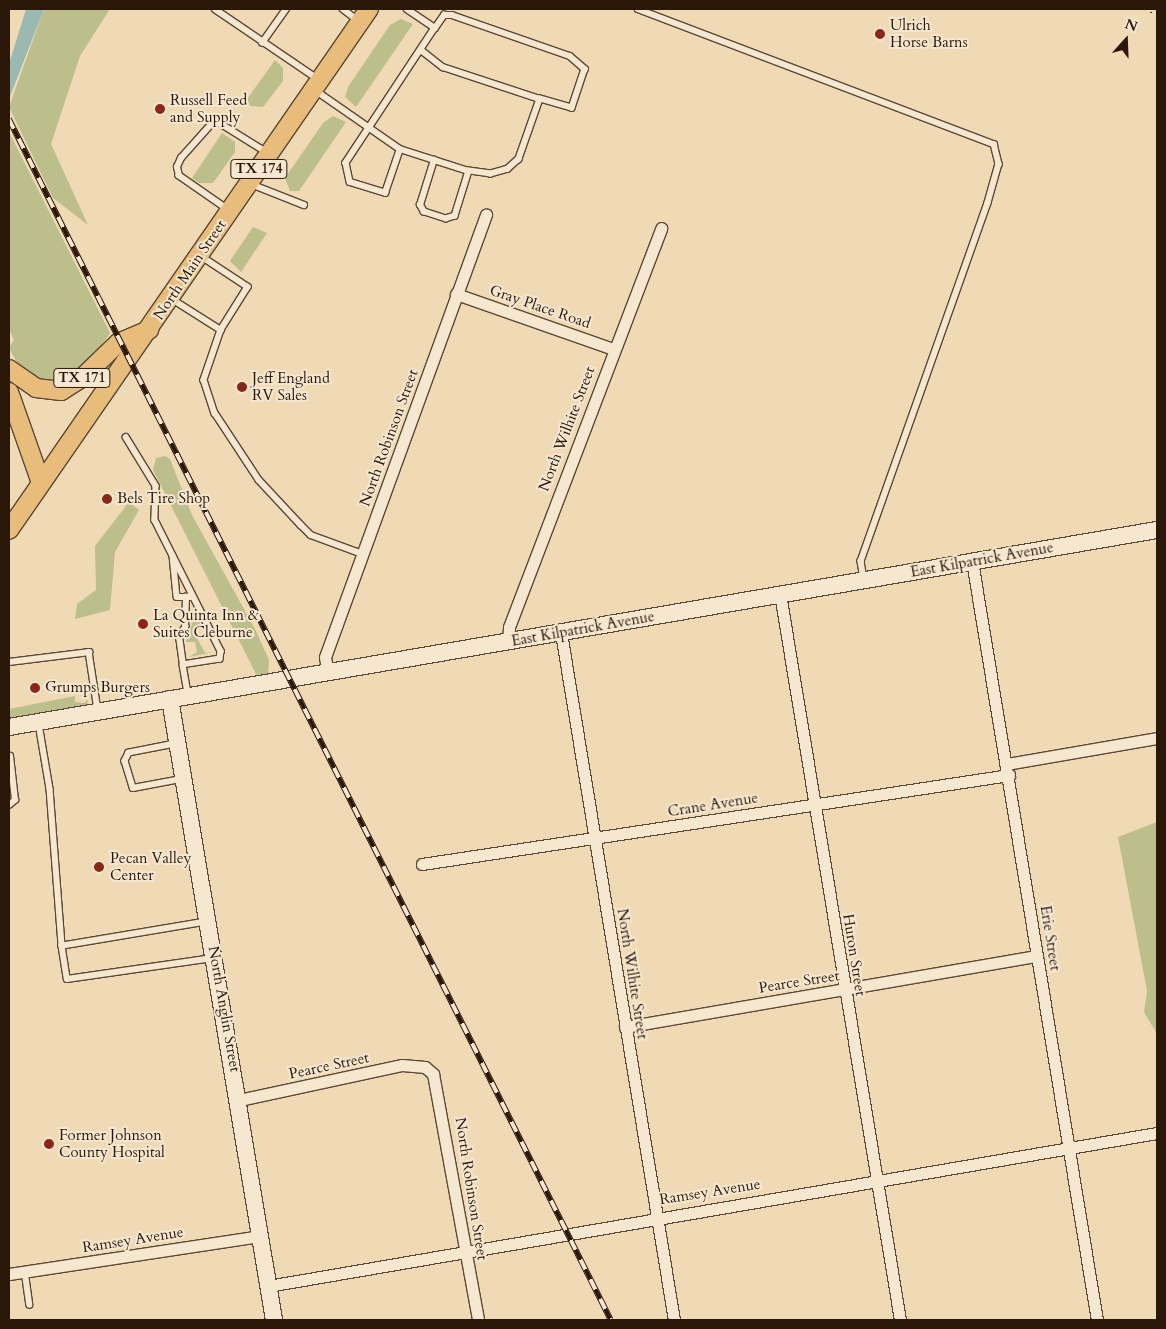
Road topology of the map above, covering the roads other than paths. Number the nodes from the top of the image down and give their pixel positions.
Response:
1 (215, 9) edge
2 (286, 9) edge
3 (343, 9) edge
4 (407, 9) edge
5 (638, 9) edge
6 (365, 15) edge
7 (435, 28) junction
8 (262, 43) junction
9 (420, 50) junction
10 (317, 85) junction
11 (540, 99) junction
12 (370, 127) junction
13 (400, 149) junction
14 (270, 154) junction
15 (434, 160) junction
16 (469, 171) junction
17 (250, 183) junction
18 (304, 205) dead end
19 (230, 211) junction
20 (486, 214) dead end
21 (661, 228) dead end
22 (199, 255) junction
23 (456, 294) junction
24 (170, 298) junction
25 (149, 330) junction
26 (221, 330) junction
27 (614, 349) junction
28 (9, 369) edge
29 (9, 392) edge
30 (126, 437) dead end
31 (41, 483) junction
32 (9, 526) edge
33 (9, 530) edge
34 (1157, 530) edge
35 (172, 552) junction
36 (363, 554) junction
37 (972, 562) junction
38 (864, 580) junction
39 (780, 594) junction
40 (186, 597) junction
41 (196, 598) junction
42 (561, 633) junction
43 (508, 642) junction
44 (9, 662) edge
45 (183, 665) junction
46 (328, 672) junction
47 (188, 696) junction
48 (170, 699) junction
49 (98, 712) junction
50 (38, 722) junction
51 (9, 727) edge
52 (1157, 738) edge
53 (178, 743) junction
54 (9, 749) edge
55 (9, 757) edge
56 (1008, 770) junction
57 (183, 779) junction
58 (814, 804) junction
59 (9, 805) edge
60 (595, 839) junction
61 (422, 864) dead end
62 (208, 921) junction
63 (62, 946) junction
64 (1037, 956) junction
65 (214, 957) junction
66 (845, 990) junction
67 (625, 1027) junction
68 (425, 1067) joint
69 (239, 1100) junction
70 (1157, 1133) edge
71 (1068, 1147) junction
72 (877, 1181) junction
73 (657, 1216) junction
74 (261, 1236) junction
75 (467, 1253) junction
76 (25, 1271) junction
77 (9, 1274) edge
78 (268, 1286) junction
79 (30, 1305) dead end
80 (274, 1320) edge
81 (478, 1320) edge
82 (674, 1320) edge
83 (900, 1320) edge
84 (1097, 1320) edge

1 - 8 lane
2 - 8 lane
3 - 6 lane
4 - 7 lane
5 - 38 lane
6 - 10 main road, North Main Street / TX 174
7 - 9 lane
7 - 11 lane
8 - 10 lane
9 - 11 lane
9 - 12 lane
10 - 12 lane
10 - 14 main road, North Main Street / TX 174
11 - 16 lane
12 - 13 lane
12 - 13 lane
13 - 15 lane
14 - 17 main road, North Main Street / TX 174
14 - 19 lane
15 - 16 lane
15 - 16 lane
17 - 18 lane
17 - 19 main road, North Main Street / TX 174
19 - 22 main road, North Main Street / TX 174
20 - 23 street, North Robinson Street
21 - 27 street, North Wilhite Street
22 - 24 main road, North Main Street / TX 174
22 - 26 lane
23 - 27 street, Gray Place Road
23 - 36 street, North Robinson Street
24 - 25 main road, North Main Street / TX 174
24 - 26 lane
25 - 28 main road, TX 171
25 - 31 main road, North Main Street / TX 174
26 - 36 lane
27 - 43 street, North Wilhite Street
29 - 31 main road
30 - 35 lane
31 - 33 main road, North Main Street
32 - 33 main road
34 - 37 street, East Kilpatrick Avenue
35 - 40 lane
35 - 41 lane
36 - 46 street, North Robinson Street
37 - 38 street, East Kilpatrick Avenue
37 - 56 street, Erie Street
38 - 39 street, East Kilpatrick Avenue
39 - 42 street, East Kilpatrick Avenue
39 - 58 street, Huron Street
40 - 41 lane
40 - 45 lane
41 - 45 lane
42 - 43 street, East Kilpatrick Avenue
42 - 60 street, North Wilhite Street
43 - 46 street, East Kilpatrick Avenue
44 - 49 lane
45 - 47 lane
46 - 47 street, East Kilpatrick Avenue
47 - 48 street, East Kilpatrick Avenue
48 - 49 street, East Kilpatrick Avenue
48 - 53 street, North Anglin Street
49 - 50 street, East Kilpatrick Avenue
50 - 51 street, East Kilpatrick Avenue
50 - 63 lane
52 - 56 street, Crane Avenue
53 - 57 street, North Anglin Street
53 - 57 lane
54 - 55 lane
55 - 59 lane
56 - 58 street, Crane Avenue
56 - 64 street, Erie Street
57 - 62 street, North Anglin Street
58 - 60 street, Crane Avenue
58 - 66 street, Huron Street
60 - 61 street, Crane Avenue
60 - 67 street, North Wilhite Street
62 - 63 lane
62 - 65 street, North Anglin Street
63 - 65 lane
64 - 66 street, Pearce Street
64 - 71 street, Erie Street
65 - 69 street, North Anglin Street
66 - 67 street, Pearce Street
66 - 72 street, Huron Street
67 - 73 street, North Wilhite Street
68 - 69 street, Pearce Street
68 - 75 street, North Robinson Street
69 - 74 street, North Anglin Street
70 - 71 street, Ramsey Avenue
71 - 72 street, Ramsey Avenue
71 - 84 street, Erie Street
72 - 73 street, Ramsey Avenue
72 - 83 street, Huron Street
73 - 75 street, Ramsey Avenue
73 - 82 street, North Wilhite Street
74 - 76 street, Ramsey Avenue
74 - 78 street, North Anglin Street
75 - 78 street, Ramsey Avenue
75 - 81 street, North Robinson Street
76 - 77 street, Ramsey Avenue
76 - 79 lane
78 - 80 street, North Anglin Street

